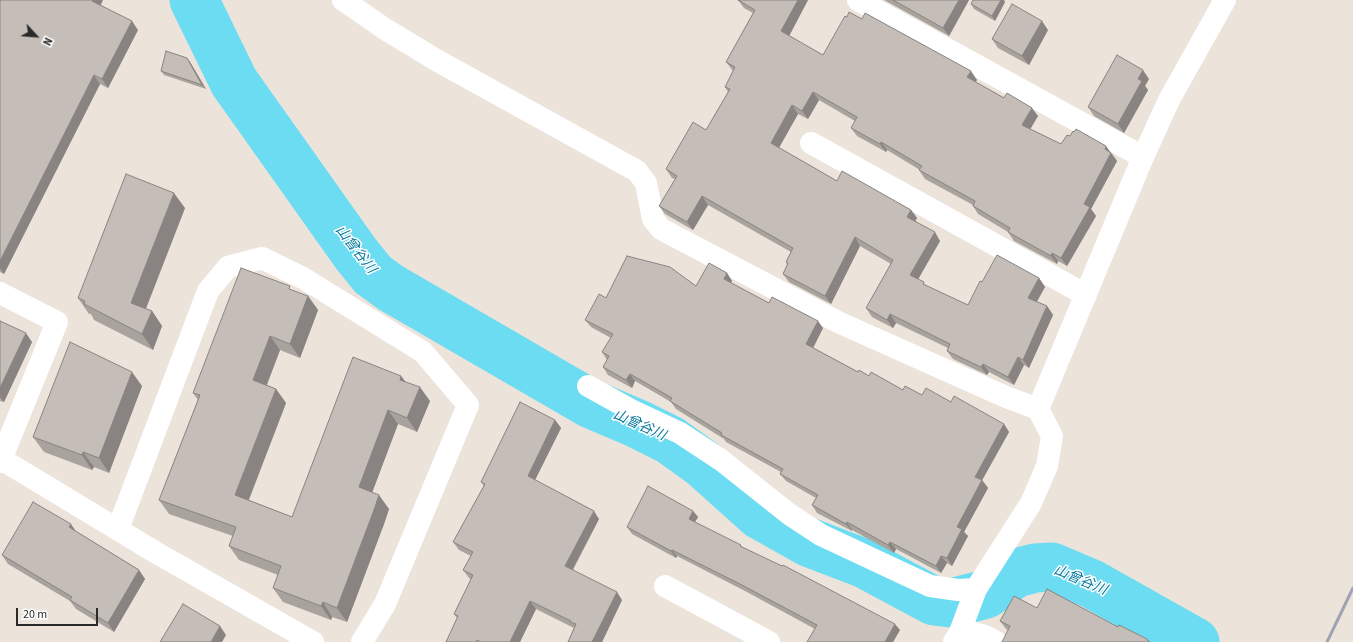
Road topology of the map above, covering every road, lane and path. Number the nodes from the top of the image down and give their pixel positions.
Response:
1 (343, 0) edge
2 (858, 0) edge
3 (1225, 0) edge
4 (811, 143) dead end
5 (1144, 157) junction
6 (0, 293) edge
7 (1086, 295) junction
8 (588, 386) dead end
9 (1038, 409) junction
10 (1, 461) edge
11 (118, 529) junction
12 (665, 586) dead end
13 (975, 592) junction
14 (960, 629) edge
15 (313, 642) edge
16 (362, 642) edge
17 (768, 642) edge
18 (996, 642) edge

1 - 9 street
2 - 5 street
3 - 5 street
4 - 7 street
5 - 7 street
6 - 10 street
7 - 9 street
8 - 13 street
9 - 13 street
10 - 11 street
11 - 15 street
11 - 16 street
12 - 17 street
13 - 14 street
14 - 18 street

